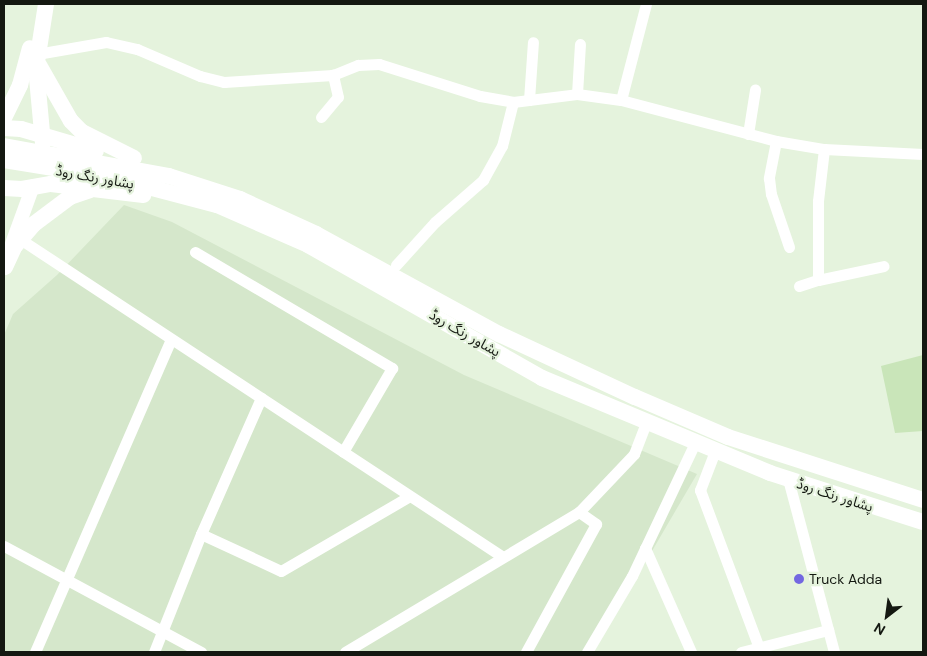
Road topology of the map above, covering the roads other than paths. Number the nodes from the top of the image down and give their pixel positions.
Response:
1 (37, 4) edge
2 (46, 4) edge
3 (646, 4) edge
4 (533, 42) dead end
5 (580, 44) dead end
6 (34, 62) junction
7 (333, 74) junction
8 (20, 85) junction
9 (755, 90) dead end
10 (577, 94) junction
11 (4, 96) edge
12 (530, 100) junction
13 (620, 100) junction
14 (513, 102) junction
15 (322, 117) dead end
16 (4, 118) edge
17 (4, 128) edge
18 (748, 134) junction
19 (42, 136) junction
20 (776, 141) junction
21 (4, 146) edge
22 (824, 149) junction
23 (923, 154) edge
24 (134, 158) junction
25 (4, 160) edge
26 (33, 186) junction
27 (4, 188) edge
28 (98, 188) junction
29 (312, 240) junction
30 (15, 243) junction
31 (789, 248) dead end
32 (195, 252) dead end
33 (396, 265) junction
34 (884, 266) dead end
35 (4, 271) edge
36 (818, 280) junction
37 (799, 286) dead end
38 (406, 290) junction
39 (171, 339) junction
40 (261, 398) junction
41 (646, 423) junction
42 (695, 443) junction
43 (716, 451) junction
44 (344, 452) junction
45 (788, 480) junction
46 (410, 496) junction
47 (923, 500) edge
48 (579, 512) junction
49 (923, 522) edge
50 (201, 534) junction
51 (4, 546) edge
52 (645, 548) junction
53 (503, 557) junction
54 (67, 579) junction
55 (828, 630) junction
56 (163, 632) junction
57 (759, 648) junction
58 (35, 652) edge
59 (154, 652) edge
60 (201, 652) edge
61 (345, 652) edge
62 (526, 652) edge
63 (587, 652) edge
64 (691, 652) edge
65 (741, 652) edge
66 (834, 652) edge

1 - 6 highway
2 - 6 highway
3 - 13 street
4 - 12 street
5 - 10 street
6 - 7 street
6 - 8 highway
6 - 19 highway
6 - 24 highway
7 - 14 street
7 - 15 street
8 - 11 highway
8 - 16 highway
9 - 18 street
10 - 12 street
10 - 13 street
12 - 14 street
13 - 18 street
14 - 33 street
17 - 19 highway
18 - 20 street
19 - 24 highway
19 - 26 highway
20 - 22 street
20 - 31 street
21 - 29 highway, پشاور رنگ روڈ
22 - 23 street
22 - 36 street
24 - 33 highway
25 - 29 highway, پشاور رنگ روڈ
26 - 27 highway
26 - 28 highway
26 - 30 main road
28 - 30 highway
28 - 38 highway
29 - 38 highway, پشاور رنگ روڈ
30 - 35 highway
30 - 39 street
32 - 44 street
33 - 38 highway
34 - 36 street
36 - 37 street
38 - 41 highway, پشاور رنگ روڈ
38 - 47 highway, پشاور رنگ روڈ
39 - 40 street
39 - 54 street
40 - 44 street
40 - 50 street
41 - 42 highway, پشاور رنگ روڈ
41 - 48 street
42 - 43 highway, پشاور رنگ روڈ
42 - 52 street
43 - 45 highway, پشاور رنگ روڈ
43 - 57 street
44 - 46 street
45 - 49 highway, پشاور رنگ روڈ
45 - 55 street
46 - 50 street
46 - 53 street
48 - 53 street
48 - 62 street
50 - 56 street
51 - 54 street
52 - 63 street
52 - 64 street
53 - 61 street
54 - 56 street
54 - 58 street
55 - 57 street
55 - 66 street
56 - 59 street
56 - 60 street
57 - 65 street

